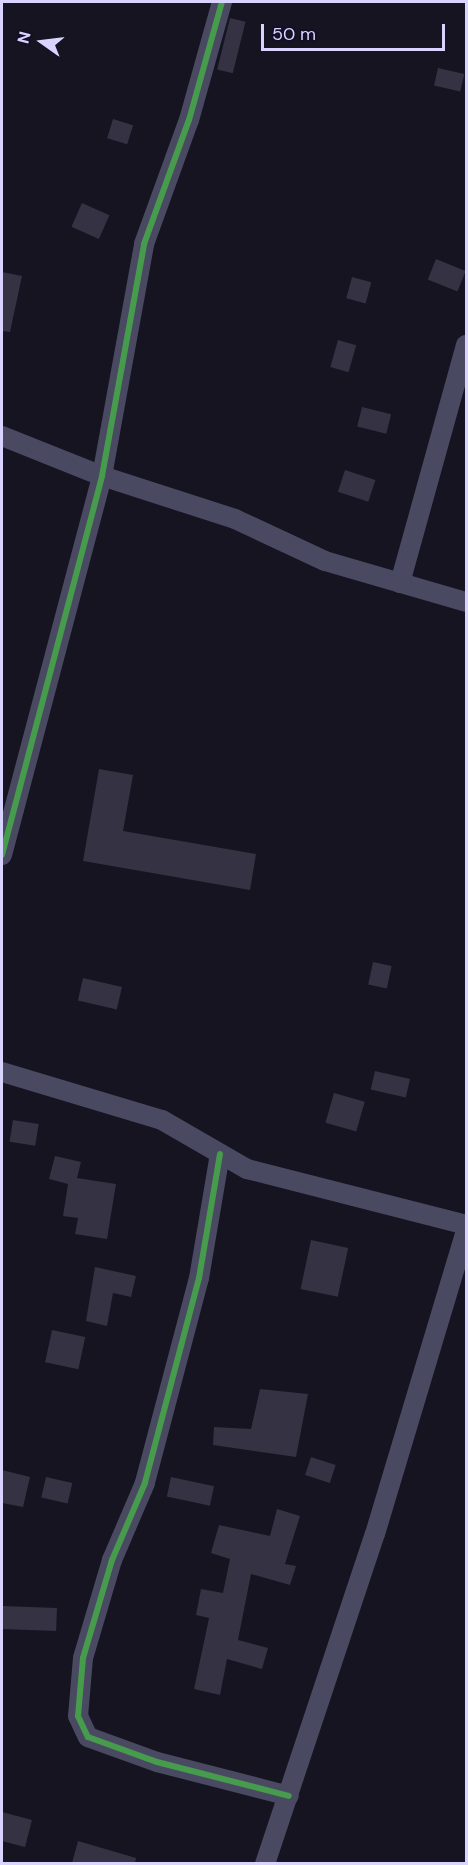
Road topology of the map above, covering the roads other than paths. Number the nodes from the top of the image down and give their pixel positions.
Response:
1 (222, 2) edge
2 (466, 345) edge
3 (2, 436) edge
4 (102, 476) junction
5 (400, 583) junction
6 (466, 602) edge
7 (2, 855) edge
8 (2, 1072) edge
9 (220, 1154) junction
10 (466, 1227) edge
11 (289, 1796) junction
12 (265, 1863) edge

1 - 4 street
2 - 5 street
3 - 4 street
4 - 5 street
4 - 7 street
5 - 6 street
8 - 9 street
9 - 10 street
9 - 11 street
10 - 11 street
11 - 12 street

